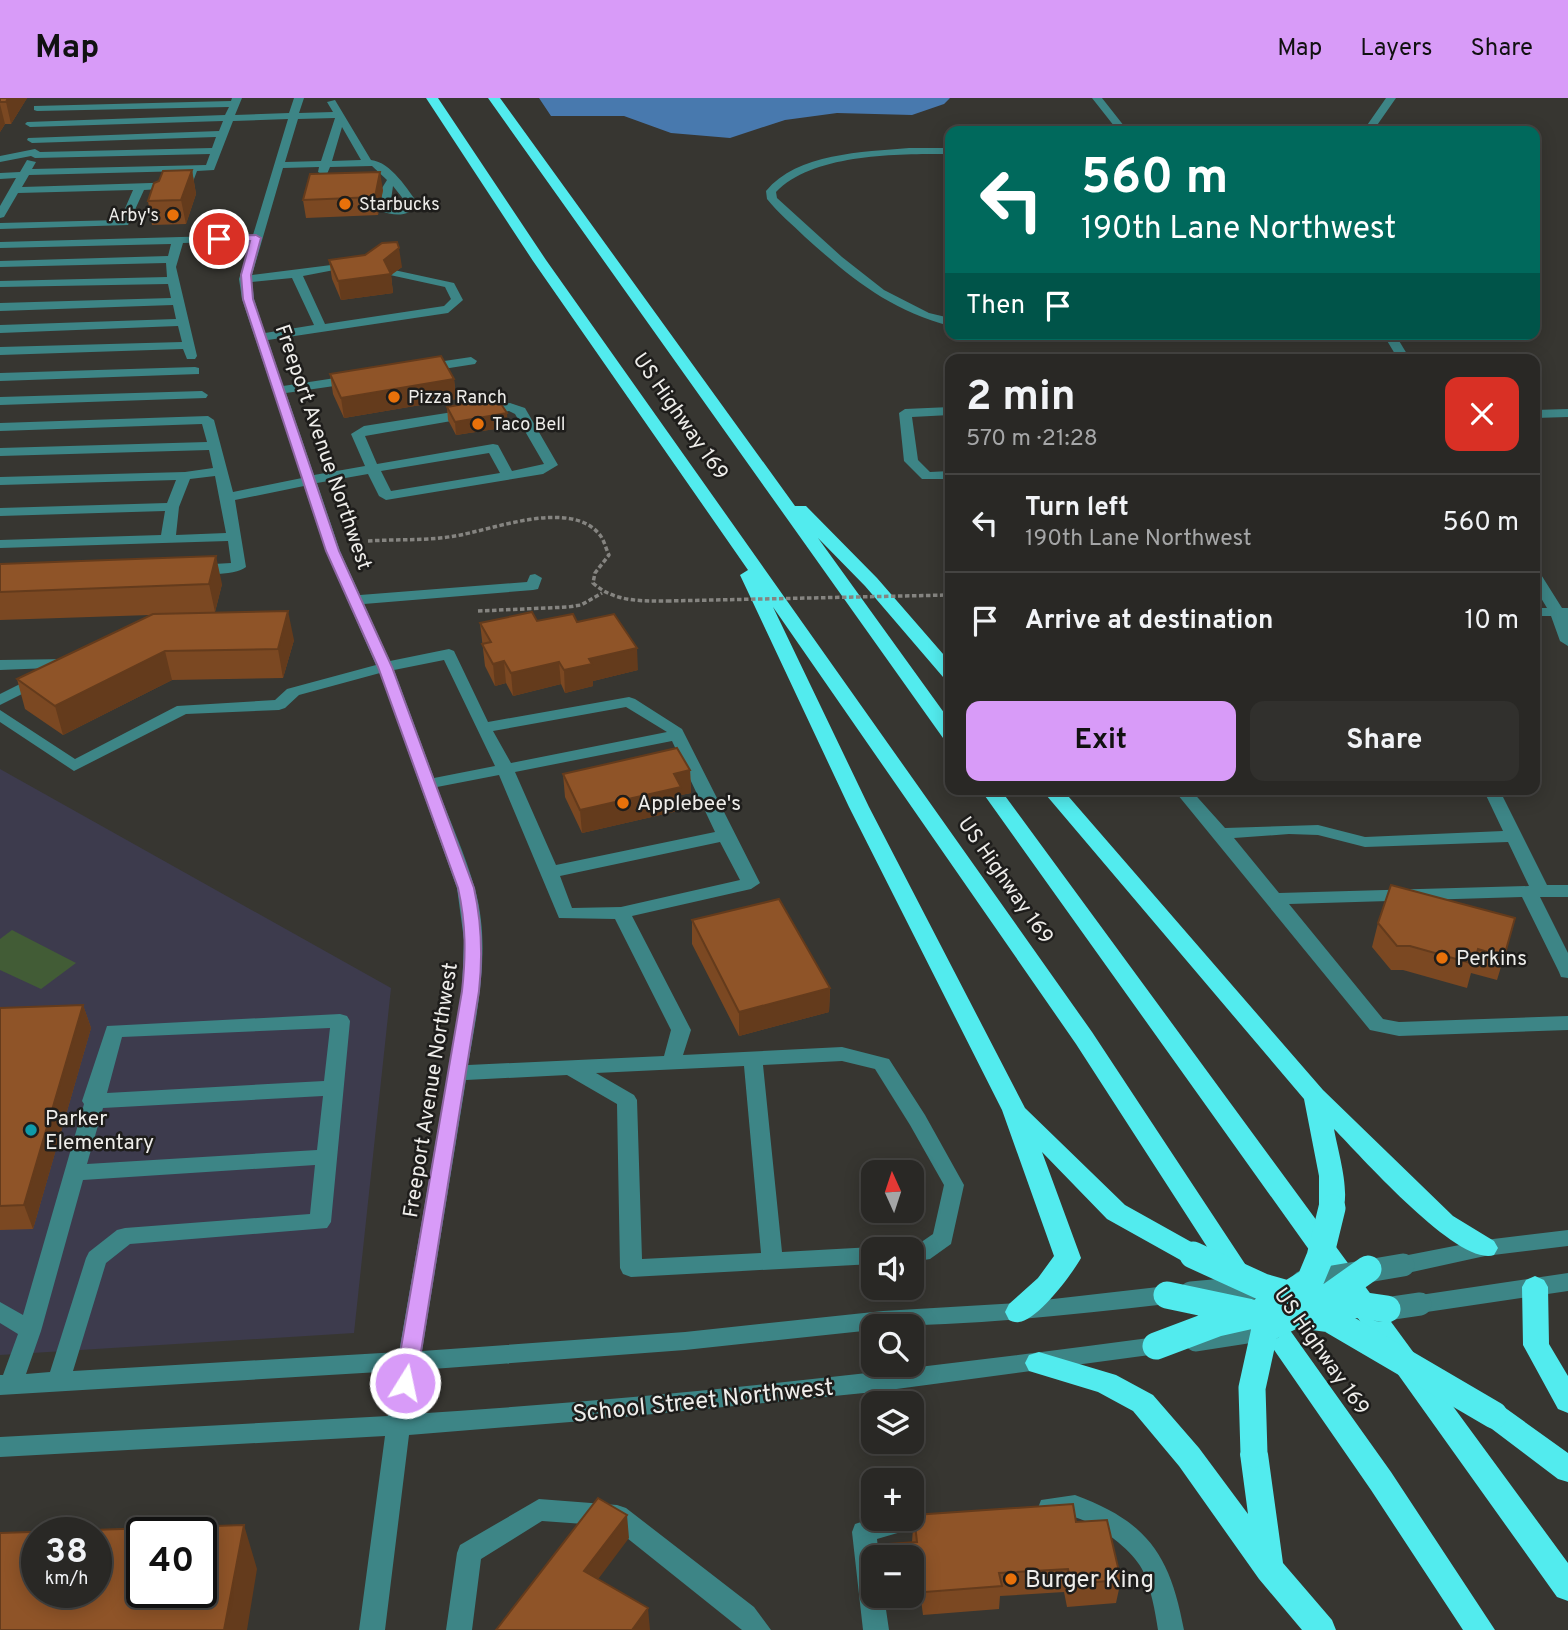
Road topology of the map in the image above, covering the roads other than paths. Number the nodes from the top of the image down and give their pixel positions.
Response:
1 (44, 98) edge
2 (299, 98) edge
3 (432, 98) edge
4 (494, 98) edge
5 (1097, 98) edge
6 (1391, 98) edge
7 (236, 101) edge
8 (332, 102) dead end
9 (37, 108) junction
10 (294, 116) junction
11 (339, 117) junction
12 (231, 118) junction
13 (30, 124) junction
14 (1119, 126) edge
15 (1371, 126) edge
16 (224, 134) junction
17 (32, 140) junction
18 (216, 151) junction
19 (945, 151) edge
20 (35, 154) junction
21 (0, 159) edge
22 (368, 163) junction
23 (325, 164) junction
24 (278, 165) junction
25 (193, 168) junction
26 (24, 174) junction
27 (0, 176) edge
28 (387, 179) dead end
29 (333, 180) edge
30 (140, 187) junction
31 (14, 190) junction
32 (0, 215) edge
33 (0, 226) edge
34 (256, 238) junction
35 (178, 240) junction
36 (0, 245) edge
37 (172, 259) junction
38 (0, 264) edge
39 (364, 266) edge
40 (394, 273) edge
41 (296, 274) junction
42 (246, 279) junction
43 (172, 280) junction
44 (0, 285) edge
45 (177, 301) junction
46 (0, 307) edge
47 (945, 321) edge
48 (183, 322) junction
49 (321, 328) junction
50 (0, 329) edge
51 (261, 337) junction
52 (188, 345) junction
53 (0, 351) edge
54 (471, 361) dead end
55 (195, 371) junction
56 (407, 371) edge
57 (0, 377) edge
58 (369, 377) edge
59 (279, 390) junction
60 (202, 395) junction
61 (0, 401) edge
62 (945, 411) edge
63 (1568, 413) edge
64 (1540, 414) edge
65 (208, 420) junction
66 (0, 427) edge
67 (214, 446) junction
68 (0, 452) edge
69 (373, 468) junction
70 (758, 468) junction
71 (221, 471) junction
72 (945, 475) edge
73 (185, 476) junction
74 (508, 476) junction
75 (309, 479) junction
76 (0, 481) edge
77 (228, 497) junction
78 (172, 506) junction
79 (0, 512) edge
80 (722, 519) junction
81 (234, 537) junction
82 (168, 538) junction
83 (0, 544) edge
84 (186, 569) edge
85 (535, 578) dead end
86 (1540, 583) edge
87 (355, 600) junction
88 (1540, 612) edge
89 (1562, 612) edge
90 (1568, 642) edge
91 (0, 666) edge
92 (385, 667) junction
93 (945, 667) edge
94 (0, 700) edge
95 (0, 715) edge
96 (945, 727) edge
97 (484, 728) junction
98 (676, 735) junction
99 (505, 769) junction
100 (428, 784) junction
101 (994, 795) edge
102 (1056, 795) edge
103 (1186, 795) edge
104 (1494, 795) edge
105 (1218, 834) junction
106 (725, 835) junction
107 (1514, 836) junction
108 (550, 872) junction
109 (1534, 891) junction
110 (1568, 891) edge
111 (1274, 899) junction
112 (621, 913) junction
113 (1568, 972) edge
114 (1568, 1023) edge
115 (753, 1059) junction
116 (671, 1064) junction
117 (573, 1069) junction
118 (457, 1073) junction
119 (335, 1088) junction
120 (1315, 1096) junction
121 (92, 1101) junction
122 (1014, 1110) junction
123 (327, 1157) junction
124 (73, 1173) junction
125 (1568, 1238) edge
126 (1485, 1248) junction
127 (924, 1252) edge
128 (861, 1256) edge
129 (772, 1260) junction
130 (1368, 1269) joint
131 (1568, 1282) edge
132 (1263, 1287) junction
133 (1535, 1287) junction
134 (1167, 1295) junction
135 (1309, 1302) junction
136 (1387, 1309) joint
137 (0, 1311) edge
138 (1018, 1312) junction
139 (1261, 1322) junction
140 (30, 1332) junction
141 (1167, 1344) joint
142 (409, 1361) junction
143 (1039, 1363) junction
144 (58, 1382) junction
145 (6, 1385) edge
146 (1568, 1401) edge
147 (398, 1426) junction
148 (0, 1447) edge
149 (1568, 1470) edge
150 (1023, 1510) edge
151 (868, 1531) edge
152 (1270, 1569) junction
153 (1568, 1587) edge
154 (372, 1630) edge
155 (460, 1630) edge
156 (758, 1630) edge
157 (876, 1630) edge
158 (1171, 1630) edge
159 (1321, 1630) edge
160 (1480, 1630) edge

1 - 9 street
2 - 10 street, Freeport Avenue Northwest
3 - 80 highway, US Highway 169
4 - 70 highway, US Highway 169
5 - 14 street
6 - 15 street
7 - 9 street
7 - 12 street
8 - 11 street
9 - 13 street
10 - 11 street
10 - 12 street
10 - 24 street, Freeport Avenue Northwest
11 - 22 street
11 - 23 street
12 - 13 street
12 - 16 street
13 - 17 street
16 - 17 street
16 - 18 street
17 - 20 street
18 - 20 street
18 - 25 street
19 - 47 street
20 - 21 street
20 - 26 street
22 - 23 street
22 - 28 street
23 - 24 street
23 - 29 street
24 - 34 street, Freeport Avenue Northwest
25 - 26 street
25 - 30 street
26 - 27 street
26 - 31 street
30 - 31 street
30 - 33 street
31 - 32 street
34 - 35 street
34 - 42 street, Freeport Avenue Northwest
35 - 36 street
35 - 37 street
37 - 38 street
37 - 43 street
39 - 41 street
40 - 49 street
41 - 42 street
41 - 49 street
42 - 51 street, Freeport Avenue Northwest
43 - 44 street
43 - 45 street
45 - 46 street
45 - 48 street
48 - 50 street
48 - 52 street
49 - 51 street
51 - 59 street, Freeport Avenue Northwest
52 - 53 street
52 - 55 street
54 - 56 street
55 - 57 street
55 - 60 street
58 - 59 street
59 - 75 street, Freeport Avenue Northwest
60 - 61 street
60 - 65 street
62 - 72 street
63 - 64 street
65 - 66 street
65 - 67 street
67 - 68 street
67 - 71 street
69 - 74 street
69 - 74 street
69 - 74 street
69 - 75 street
70 - 93 highway
70 - 96 highway, US Highway 169
71 - 73 street
71 - 77 street
73 - 76 street
73 - 78 street
75 - 77 street
75 - 87 street, Freeport Avenue Northwest
77 - 81 street
78 - 79 street
78 - 82 street
80 - 122 highway
80 - 160 highway, US Highway 169
81 - 82 street
81 - 84 street
82 - 83 street
85 - 87 street
86 - 89 street
87 - 92 street, Freeport Avenue Northwest
88 - 89 street
89 - 90 street
91 - 94 street
92 - 95 street
92 - 97 street
92 - 100 street, Freeport Avenue Northwest
97 - 98 street
97 - 99 street
98 - 99 street
98 - 106 street
99 - 100 street
99 - 108 street
100 - 118 street, Freeport Avenue Northwest
101 - 153 highway, US Highway 169
102 - 120 highway
103 - 105 street
104 - 107 street
105 - 107 street
105 - 111 street
106 - 108 street
106 - 112 street
107 - 109 street
108 - 112 street
109 - 110 street
109 - 111 street
109 - 113 street
111 - 114 street
112 - 116 street
115 - 116 street
115 - 127 street
115 - 129 street
116 - 117 street
117 - 118 street
117 - 129 street
118 - 142 street, Freeport Avenue Northwest
119 - 121 street
119 - 121 street
119 - 123 street
120 - 126 highway
120 - 135 highway, bridge
121 - 124 street
122 - 132 highway, bridge
122 - 138 highway
123 - 124 street
123 - 144 street
124 - 140 street
125 - 126 street
126 - 130 street, bridge
128 - 129 street
130 - 135 highway, bridge
131 - 133 street
132 - 134 street, bridge
132 - 135 highway, bridge
133 - 136 street, bridge
133 - 146 highway
134 - 138 street
134 - 139 highway, bridge
135 - 136 highway, bridge
135 - 139 highway, bridge
135 - 139 street, bridge
135 - 149 highway, bridge
137 - 140 street
138 - 142 street
139 - 141 highway, bridge
139 - 152 highway, bridge
140 - 145 street
141 - 143 street, School Street Northwest
142 - 144 street
142 - 147 street, Freeport Avenue Northwest
143 - 147 street, School Street Northwest
143 - 152 highway
144 - 145 street
147 - 148 street, School Street Northwest
147 - 154 street, Freeport Avenue Northwest
150 - 158 street
151 - 157 street
152 - 159 highway
155 - 156 street

